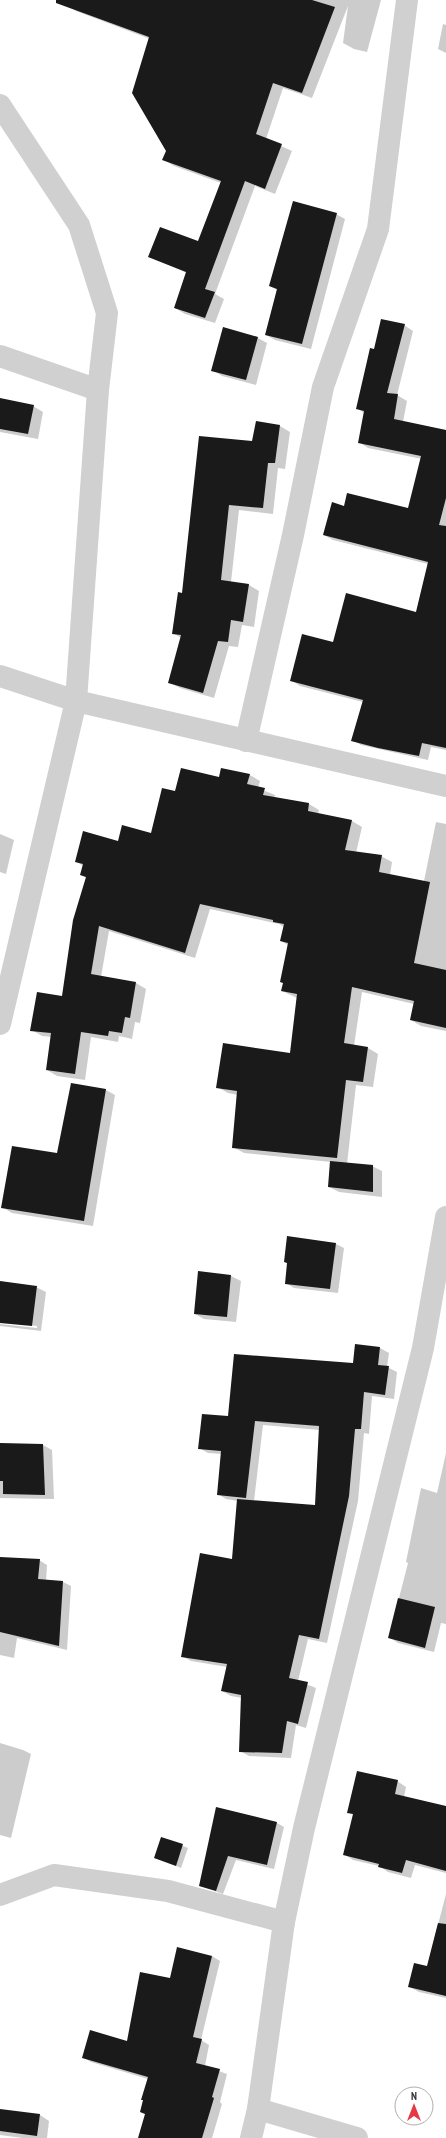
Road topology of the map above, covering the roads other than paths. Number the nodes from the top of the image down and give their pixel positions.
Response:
1 (407, 0) edge
2 (0, 105) edge
3 (0, 356) edge
4 (98, 390) junction
5 (0, 676) edge
6 (76, 701) junction
7 (246, 741) junction
8 (446, 786) edge
9 (0, 1024) edge
10 (446, 1217) edge
11 (0, 1895) edge
12 (284, 1922) junction
13 (258, 2109) junction
14 (251, 2138) edge
15 (357, 2138) edge

1 - 7 street
2 - 4 street
3 - 4 street
4 - 6 street
5 - 6 street
6 - 7 street
6 - 9 street
7 - 8 street
10 - 12 street
11 - 12 street
12 - 13 street
13 - 14 street
13 - 15 street

